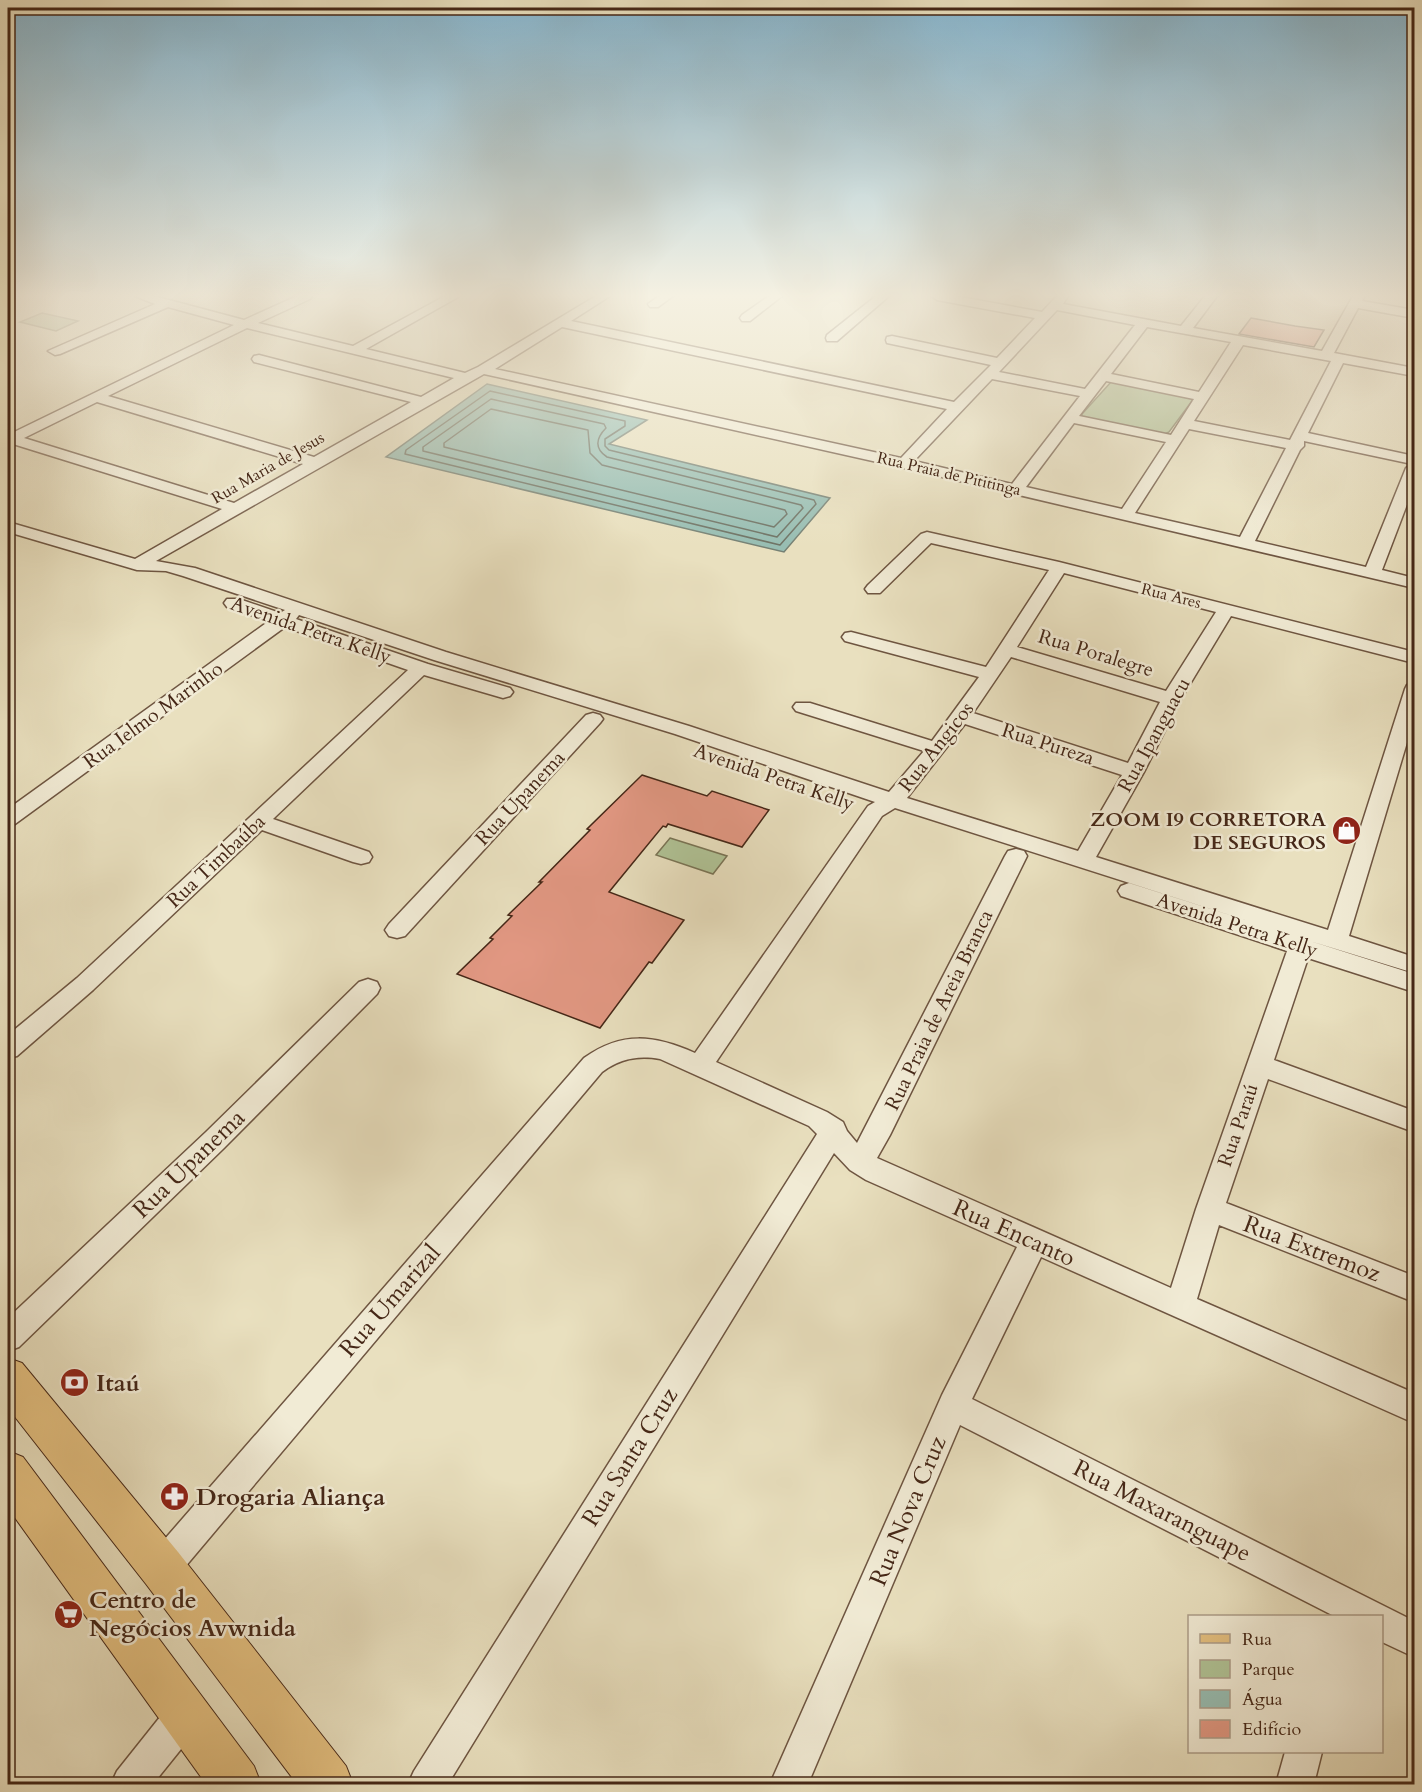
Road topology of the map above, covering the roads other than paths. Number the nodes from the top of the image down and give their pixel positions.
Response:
1 (130, 380) edge
2 (339, 380) edge
3 (461, 380) edge
4 (526, 380) edge
5 (827, 380) edge
6 (983, 380) edge
7 (1016, 380) edge
8 (1099, 380) edge
9 (1120, 380) edge
10 (1215, 380) edge
11 (1324, 380) edge
12 (1088, 394) junction
13 (95, 397) junction
14 (1204, 397) junction
15 (422, 401) junction
16 (956, 407) junction
17 (1069, 418) junction
18 (1186, 424) junction
19 (9, 440) edge
20 (1175, 440) junction
21 (1299, 441) junction
22 (1414, 460) edge
23 (314, 462) junction
24 (903, 463) junction
25 (1414, 468) edge
26 (1016, 489) junction
27 (1409, 491) edge
28 (234, 508) junction
29 (1126, 515) junction
30 (8, 527) edge
31 (1246, 542) junction
32 (137, 565) junction
33 (1059, 567) junction
34 (1372, 573) junction
35 (1414, 584) edge
36 (873, 589) dead end
37 (1226, 610) junction
38 (289, 616) junction
39 (851, 637) dead end
40 (1008, 650) junction
41 (1414, 657) edge
42 (421, 668) junction
43 (991, 674) junction
44 (1414, 689) edge
45 (1172, 699) junction
46 (803, 707) dead end
47 (962, 716) junction
48 (593, 719) junction
49 (937, 749) junction
50 (1134, 772) junction
51 (894, 801) junction
52 (875, 811) junction
53 (8, 819) edge
54 (258, 821) junction
55 (361, 856) dead end
56 (1016, 856) junction
57 (1083, 861) junction
58 (397, 930) dead end
59 (1337, 939) junction
60 (1301, 945) junction
61 (1414, 965) edge
62 (1414, 983) edge
63 (368, 988) dead end
64 (628, 1048) joint
65 (8, 1049) edge
66 (700, 1065) junction
67 (1259, 1065) junction
68 (1414, 1122) edge
69 (834, 1131) junction
70 (860, 1162) junction
71 (1210, 1209) junction
72 (1034, 1242) junction
73 (1414, 1289) edge
74 (1180, 1306) junction
75 (8, 1337) edge
76 (8, 1377) edge
77 (954, 1405) junction
78 (1414, 1408) edge
79 (8, 1472) edge
80 (162, 1568) junction
81 (1350, 1612) edge
82 (1383, 1624) edge
83 (1414, 1640) edge
84 (185, 1715) junction
85 (1304, 1753) edge
86 (130, 1785) edge
87 (236, 1785) edge
88 (328, 1785) edge
89 (427, 1785) edge
90 (789, 1785) edge
91 (1295, 1785) edge

1 - 13 street
2 - 15 street
3 - 15 street, Rua Maria de Jesus
4 - 24 street, Rua Praia de Pititinga
5 - 16 street
6 - 16 street
7 - 12 street
8 - 12 street
9 - 14 street
10 - 14 street
11 - 21 street
12 - 17 street
13 - 19 street
13 - 23 street
14 - 18 street
15 - 23 street, Rua Maria de Jesus
16 - 24 street
17 - 20 street
17 - 26 street
18 - 20 street
18 - 21 street
19 - 28 street
20 - 29 street
21 - 22 street
21 - 31 street
23 - 28 street, Rua Maria de Jesus
24 - 26 street, Rua Praia de Pititinga
25 - 27 street
26 - 29 street, Rua Praia de Pititinga
27 - 34 street
28 - 32 street, Rua Maria de Jesus
29 - 31 street, Rua Praia de Pititinga
30 - 32 street, Avenida Petra Kelly
31 - 34 street, Rua Praia de Pititinga
32 - 38 street, Avenida Petra Kelly
33 - 36 street, Rua Ares
33 - 37 street, Rua Ares
33 - 40 street, Rua Angicos
34 - 35 street, Rua Praia de Pititinga
37 - 41 street, Rua Ares
37 - 45 street, Rua Ipanguacu
38 - 42 street, Avenida Petra Kelly
38 - 51 street, Avenida Petra Kelly
38 - 53 street, Rua Ielmo Marinho
39 - 43 street
40 - 43 street, Rua Angicos
40 - 45 street, Rua Poralegre
42 - 48 street, Avenida Petra Kelly
42 - 54 street, Rua Timbaúba
43 - 47 street, Rua Angicos
44 - 59 street
45 - 50 street, Rua Ipanguacu
46 - 49 street
47 - 49 street, Rua Angicos
47 - 50 street, Rua Pureza
48 - 52 street, Avenida Petra Kelly
48 - 58 street, Rua Upanema
49 - 51 street, Rua Angicos
50 - 57 street, Rua Ipanguacu
51 - 52 street, Rua Angicos
51 - 57 street, Avenida Petra Kelly
52 - 56 street, Avenida Petra Kelly
52 - 66 street, Rua Angicos
54 - 55 street
54 - 65 street, Rua Timbaúba
56 - 60 street, Avenida Petra Kelly
56 - 70 street, Rua Praia de Areia Branca
57 - 59 street, Avenida Petra Kelly
59 - 61 street, Avenida Petra Kelly
60 - 62 street, Avenida Petra Kelly
60 - 67 street, Rua Paraú
63 - 75 street, Rua Upanema
64 - 66 street, Rua Encanto
64 - 80 street, Rua Umarizal
66 - 69 street, Rua Encanto
67 - 68 street
67 - 71 street, Rua Paraú
69 - 70 street, Rua Encanto
69 - 89 street, Rua Santa Cruz
70 - 72 street, Rua Encanto
71 - 73 street, Rua Extremoz
71 - 74 street, Rua Paraú
72 - 74 street, Rua Encanto
72 - 77 street, Rua Nova Cruz
74 - 78 street, Rua Encanto
76 - 80 main road
77 - 81 street, Rua Maxaranguape
77 - 90 street, Rua Nova Cruz
79 - 84 main road
80 - 88 main road
82 - 83 street
84 - 86 street
84 - 87 main road
85 - 91 street

